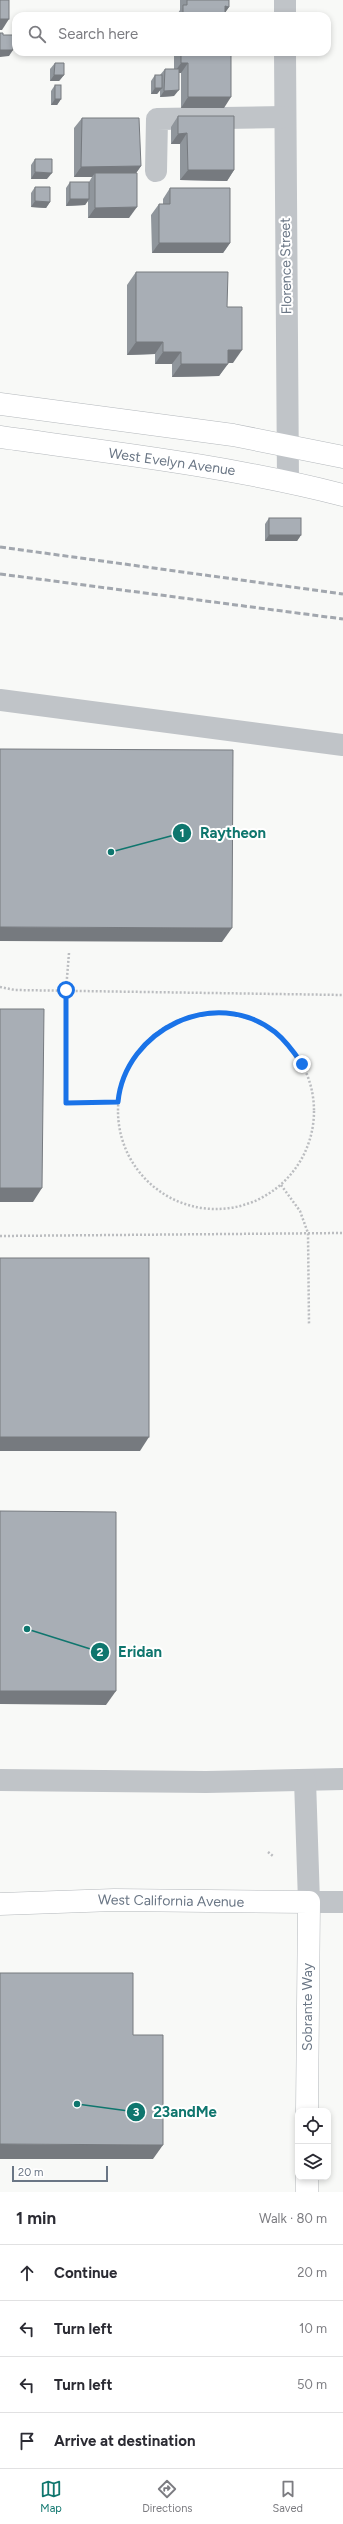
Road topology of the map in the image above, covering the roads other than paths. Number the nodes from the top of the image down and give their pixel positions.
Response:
1 (285, 0) edge
2 (285, 12) edge
3 (285, 56) edge
4 (284, 117) junction
5 (156, 171) dead end
6 (0, 404) edge
7 (0, 437) edge
8 (287, 445) junction
9 (343, 457) edge
10 (288, 480) junction
11 (343, 495) edge
12 (0, 700) edge
13 (343, 745) edge
14 (343, 1779) edge
15 (0, 1780) edge
16 (305, 1780) junction
17 (309, 1902) junction
18 (343, 1902) edge
19 (0, 1904) edge
20 (307, 2108) edge
21 (307, 2180) edge
22 (307, 2192) edge

1 - 2 street
3 - 4 street, Florence Street
4 - 5 street
4 - 8 street, Florence Street
6 - 8 main road
7 - 10 main road, West Evelyn Avenue
8 - 9 main road
8 - 10 street, Florence Street
10 - 11 main road, West Evelyn Avenue
12 - 13 street
14 - 16 street
15 - 16 street
16 - 17 street
17 - 18 street, West California Avenue
17 - 19 main road, West California Avenue
17 - 20 main road, Sobrante Way
21 - 22 main road

